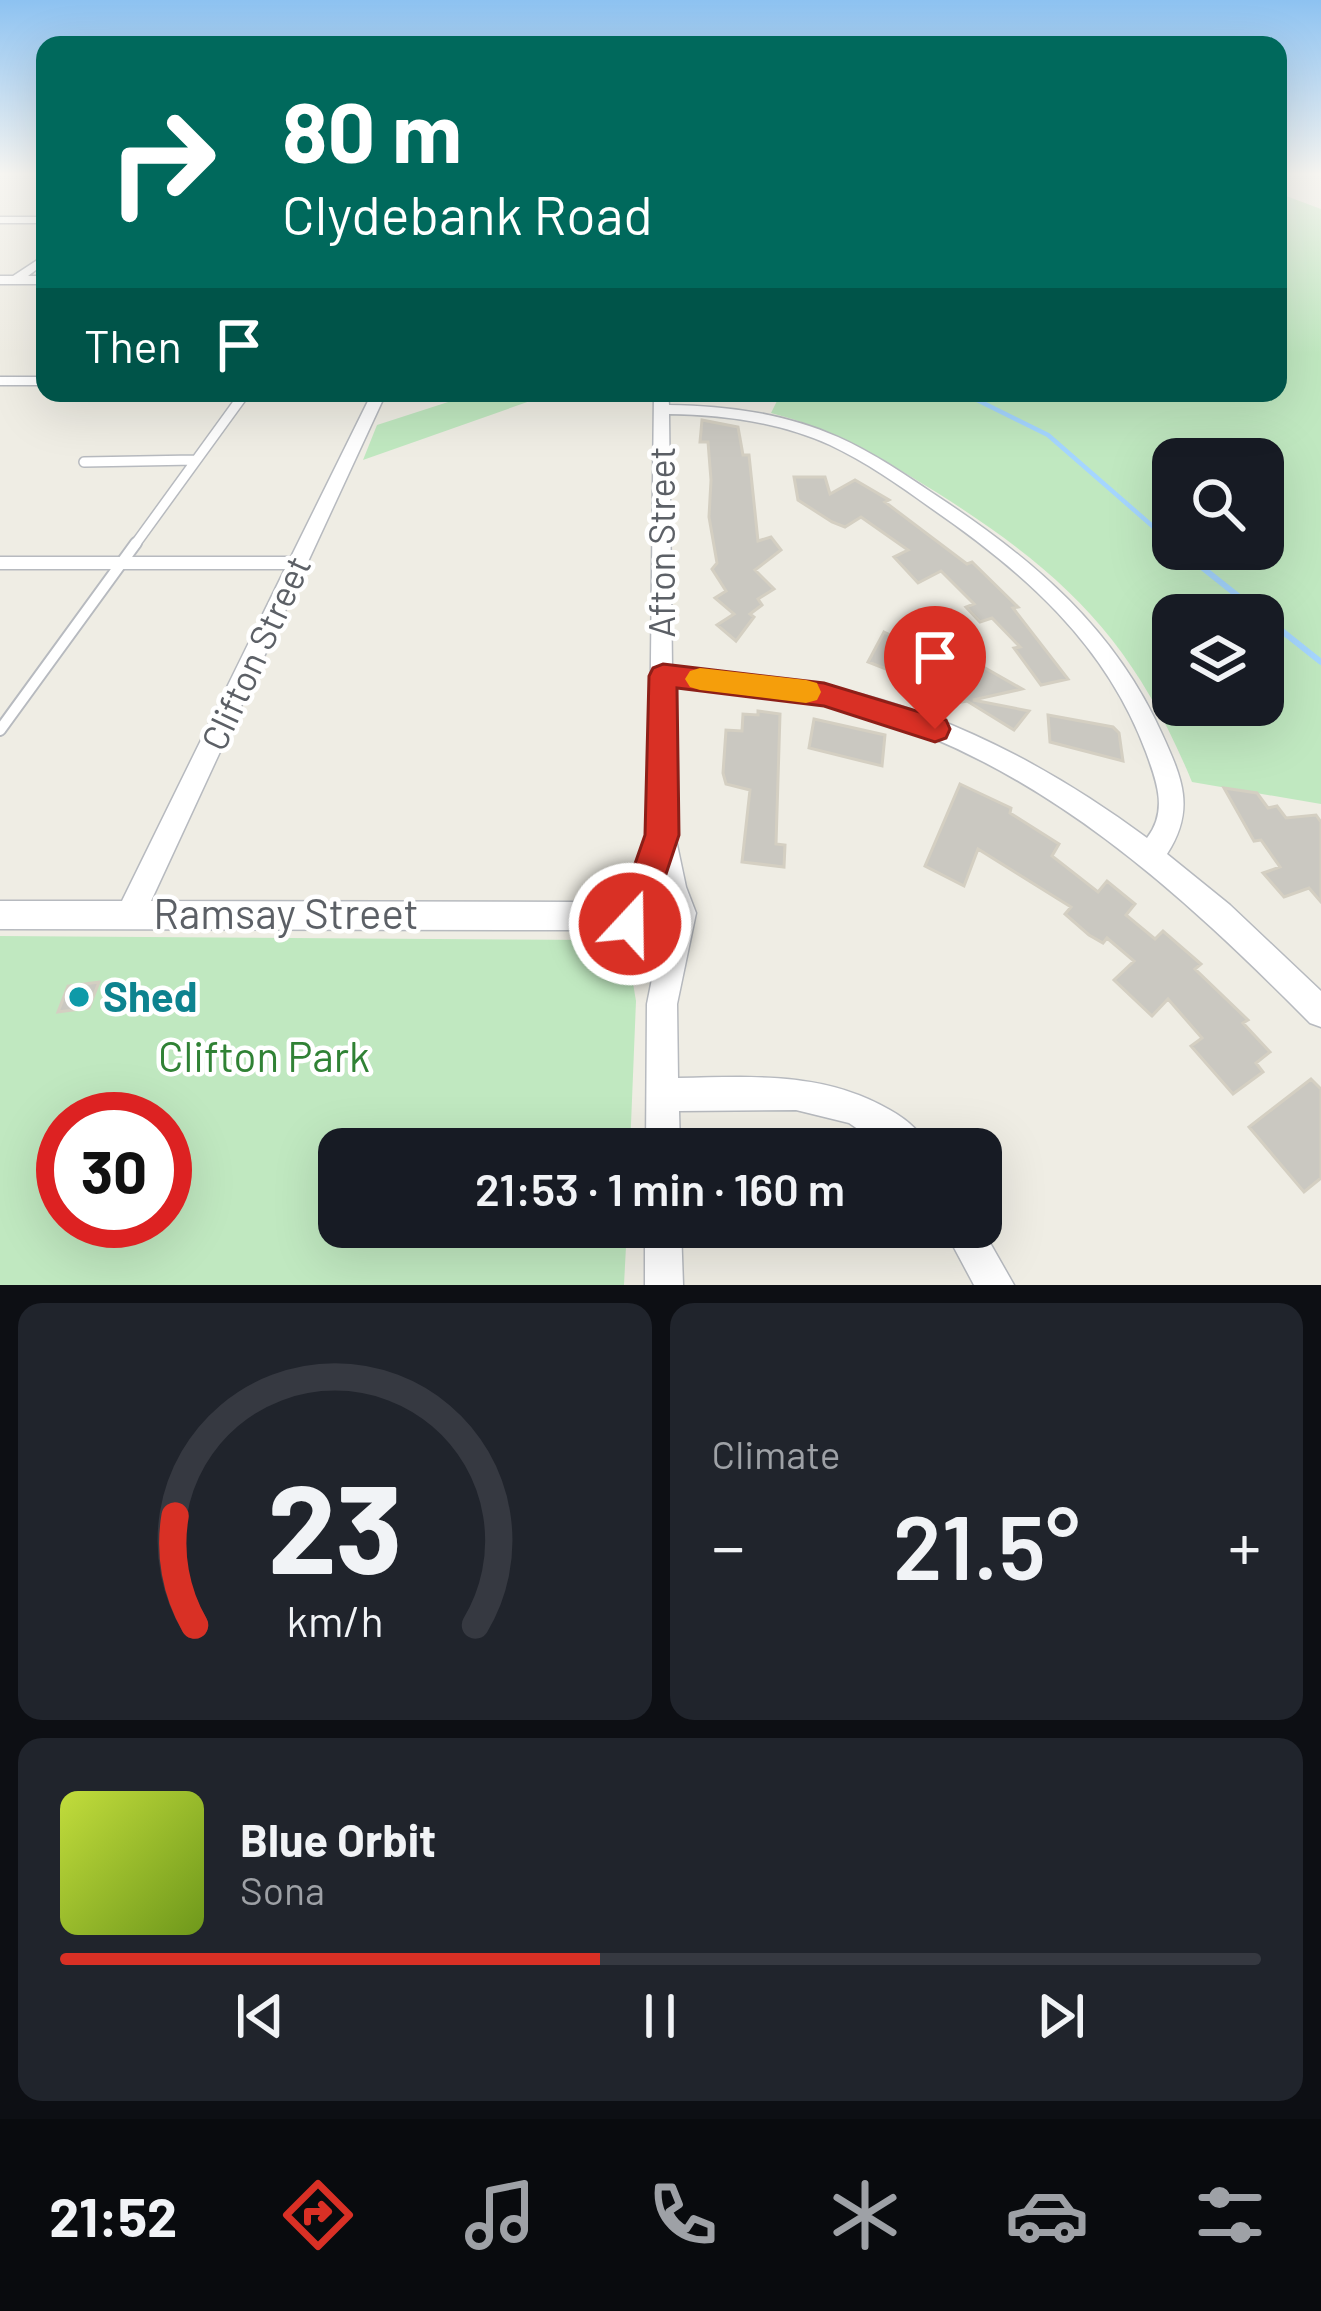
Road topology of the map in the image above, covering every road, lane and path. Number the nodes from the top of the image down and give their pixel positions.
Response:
1 (36, 265) edge
2 (0, 280) edge
3 (15, 280) junction
4 (36, 280) edge
5 (0, 381) edge
6 (36, 381) edge
7 (238, 402) edge
8 (376, 402) edge
9 (661, 402) edge
10 (667, 402) edge
11 (195, 460) junction
12 (84, 462) dead end
13 (0, 563) edge
14 (118, 563) junction
15 (299, 563) junction
16 (663, 676) junction
17 (0, 730) edge
18 (662, 835) junction
19 (1150, 854) junction
20 (674, 894) joint
21 (131, 913) junction
22 (0, 915) edge
23 (646, 916) junction
24 (1321, 1012) edge
25 (662, 1095) junction
26 (663, 1128) edge
27 (891, 1128) edge
28 (663, 1248) edge
29 (973, 1248) edge
30 (664, 1285) edge
31 (995, 1285) edge

1 - 3 street
2 - 3 street
3 - 4 street
5 - 6 street
7 - 11 lane
8 - 15 street, Clifton Street
9 - 16 street, Afton Street
10 - 19 street
11 - 12 lane
11 - 14 lane
13 - 14 street
14 - 15 street
14 - 17 lane
15 - 21 street, Clifton Street
16 - 18 street, Afton Street
16 - 19 street
18 - 20 street, Afton Street
18 - 23 street, Afton Street
19 - 24 street
20 - 23 street, Ramsay Street
21 - 22 street, Ramsay Street
21 - 23 street, Ramsay Street
23 - 25 street
25 - 26 street
25 - 27 street
28 - 30 street
29 - 31 street

